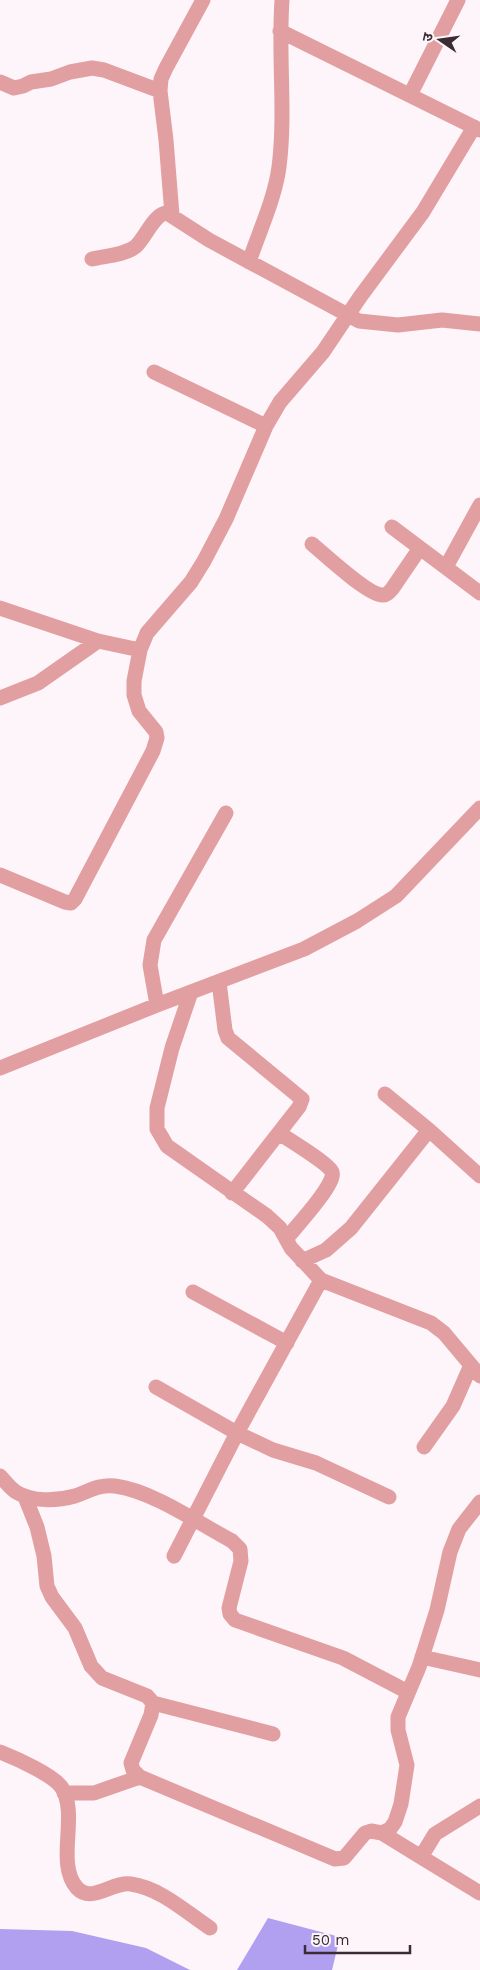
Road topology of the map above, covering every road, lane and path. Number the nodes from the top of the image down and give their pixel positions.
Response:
1 (202, 0) edge
2 (282, 0) edge
3 (458, 0) edge
4 (280, 31) junction
5 (0, 82) edge
6 (160, 91) junction
7 (410, 96) junction
8 (477, 129) edge
9 (172, 215) junction
10 (92, 258) dead end
11 (249, 262) junction
12 (348, 316) junction
13 (480, 324) edge
14 (154, 372) dead end
15 (266, 426) junction
16 (480, 506) edge
17 (392, 527) dead end
18 (312, 544) dead end
19 (420, 548) junction
20 (446, 567) junction
21 (480, 594) edge
22 (0, 608) edge
23 (98, 640) junction
24 (140, 650) junction
25 (0, 698) edge
26 (480, 808) edge
27 (226, 813) dead end
28 (0, 875) edge
29 (218, 982) junction
30 (191, 992) junction
31 (157, 1004) junction
32 (0, 1068) edge
33 (385, 1094) dead end
34 (429, 1130) junction
35 (279, 1133) junction
36 (480, 1176) edge
37 (232, 1193) junction
38 (286, 1238) junction
39 (302, 1261) junction
40 (321, 1280) junction
41 (193, 1292) dead end
42 (286, 1342) junction
43 (476, 1370) edge
44 (156, 1387) dead end
45 (237, 1433) junction
46 (424, 1447) dead end
47 (0, 1476) edge
48 (25, 1497) junction
49 (390, 1498) dead end
50 (480, 1502) edge
51 (192, 1520) junction
52 (174, 1556) dead end
53 (422, 1657) junction
54 (480, 1670) edge
55 (408, 1692) junction
56 (153, 1703) junction
57 (273, 1734) dead end
58 (0, 1752) edge
59 (140, 1777) junction
60 (64, 1793) junction
61 (480, 1806) edge
62 (382, 1832) junction
63 (421, 1857) junction
64 (480, 1893) edge
65 (210, 1928) dead end

1 - 6 street
2 - 4 street
3 - 7 street
4 - 7 street
4 - 11 street
5 - 6 street
6 - 9 street
7 - 8 street
8 - 12 street
9 - 10 street
9 - 11 street
11 - 12 street
12 - 13 street
12 - 15 street
14 - 15 street
15 - 24 street
16 - 20 street
17 - 19 street
18 - 19 street
19 - 20 street
20 - 21 street
22 - 23 street
23 - 24 street
23 - 25 street
24 - 28 street
26 - 29 street
27 - 31 street
29 - 30 street
29 - 35 street
30 - 31 street
30 - 37 street
31 - 32 street
33 - 34 street
34 - 36 street
34 - 39 street
35 - 37 street
35 - 38 street
37 - 38 street
38 - 39 street
39 - 40 street
40 - 42 street
40 - 43 street
41 - 42 street
42 - 45 street
43 - 46 street
44 - 45 street
45 - 49 street
45 - 51 street
47 - 48 street
48 - 51 street
48 - 56 street
50 - 53 street
51 - 52 street
51 - 55 street
53 - 54 street
53 - 55 street
55 - 62 street
56 - 57 street
56 - 59 street
58 - 60 street
59 - 60 street
59 - 62 street
60 - 65 street
61 - 63 street
62 - 63 street
63 - 64 street

